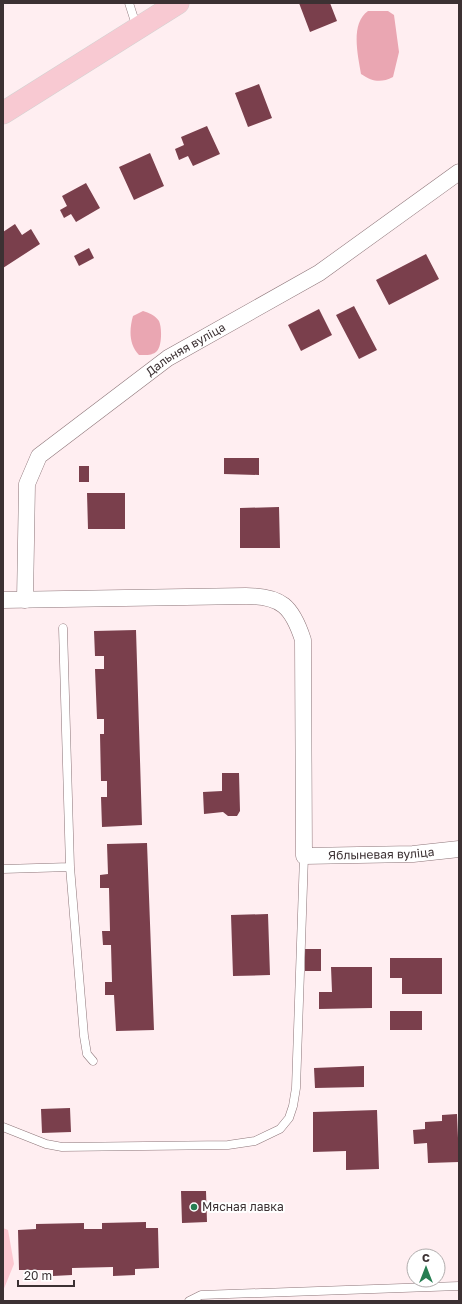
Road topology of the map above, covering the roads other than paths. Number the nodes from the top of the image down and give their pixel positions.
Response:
1 (129, 3) edge
2 (178, 3) edge
3 (137, 29) junction
4 (3, 113) edge
5 (459, 172) edge
6 (3, 600) edge
7 (26, 600) junction
8 (64, 628) dead end
9 (459, 849) edge
10 (304, 856) junction
11 (70, 867) junction
12 (3, 870) edge
13 (94, 1061) dead end
14 (3, 1127) edge
15 (459, 1286) edge
16 (189, 1301) edge

1 - 3 lane
2 - 3 main road
3 - 4 main road
5 - 7 street, Дальняя вуліца
6 - 7 street
7 - 10 street
8 - 11 lane
9 - 10 street, Яблыневая вуліца
10 - 14 lane
11 - 12 lane
11 - 13 lane
15 - 16 lane

